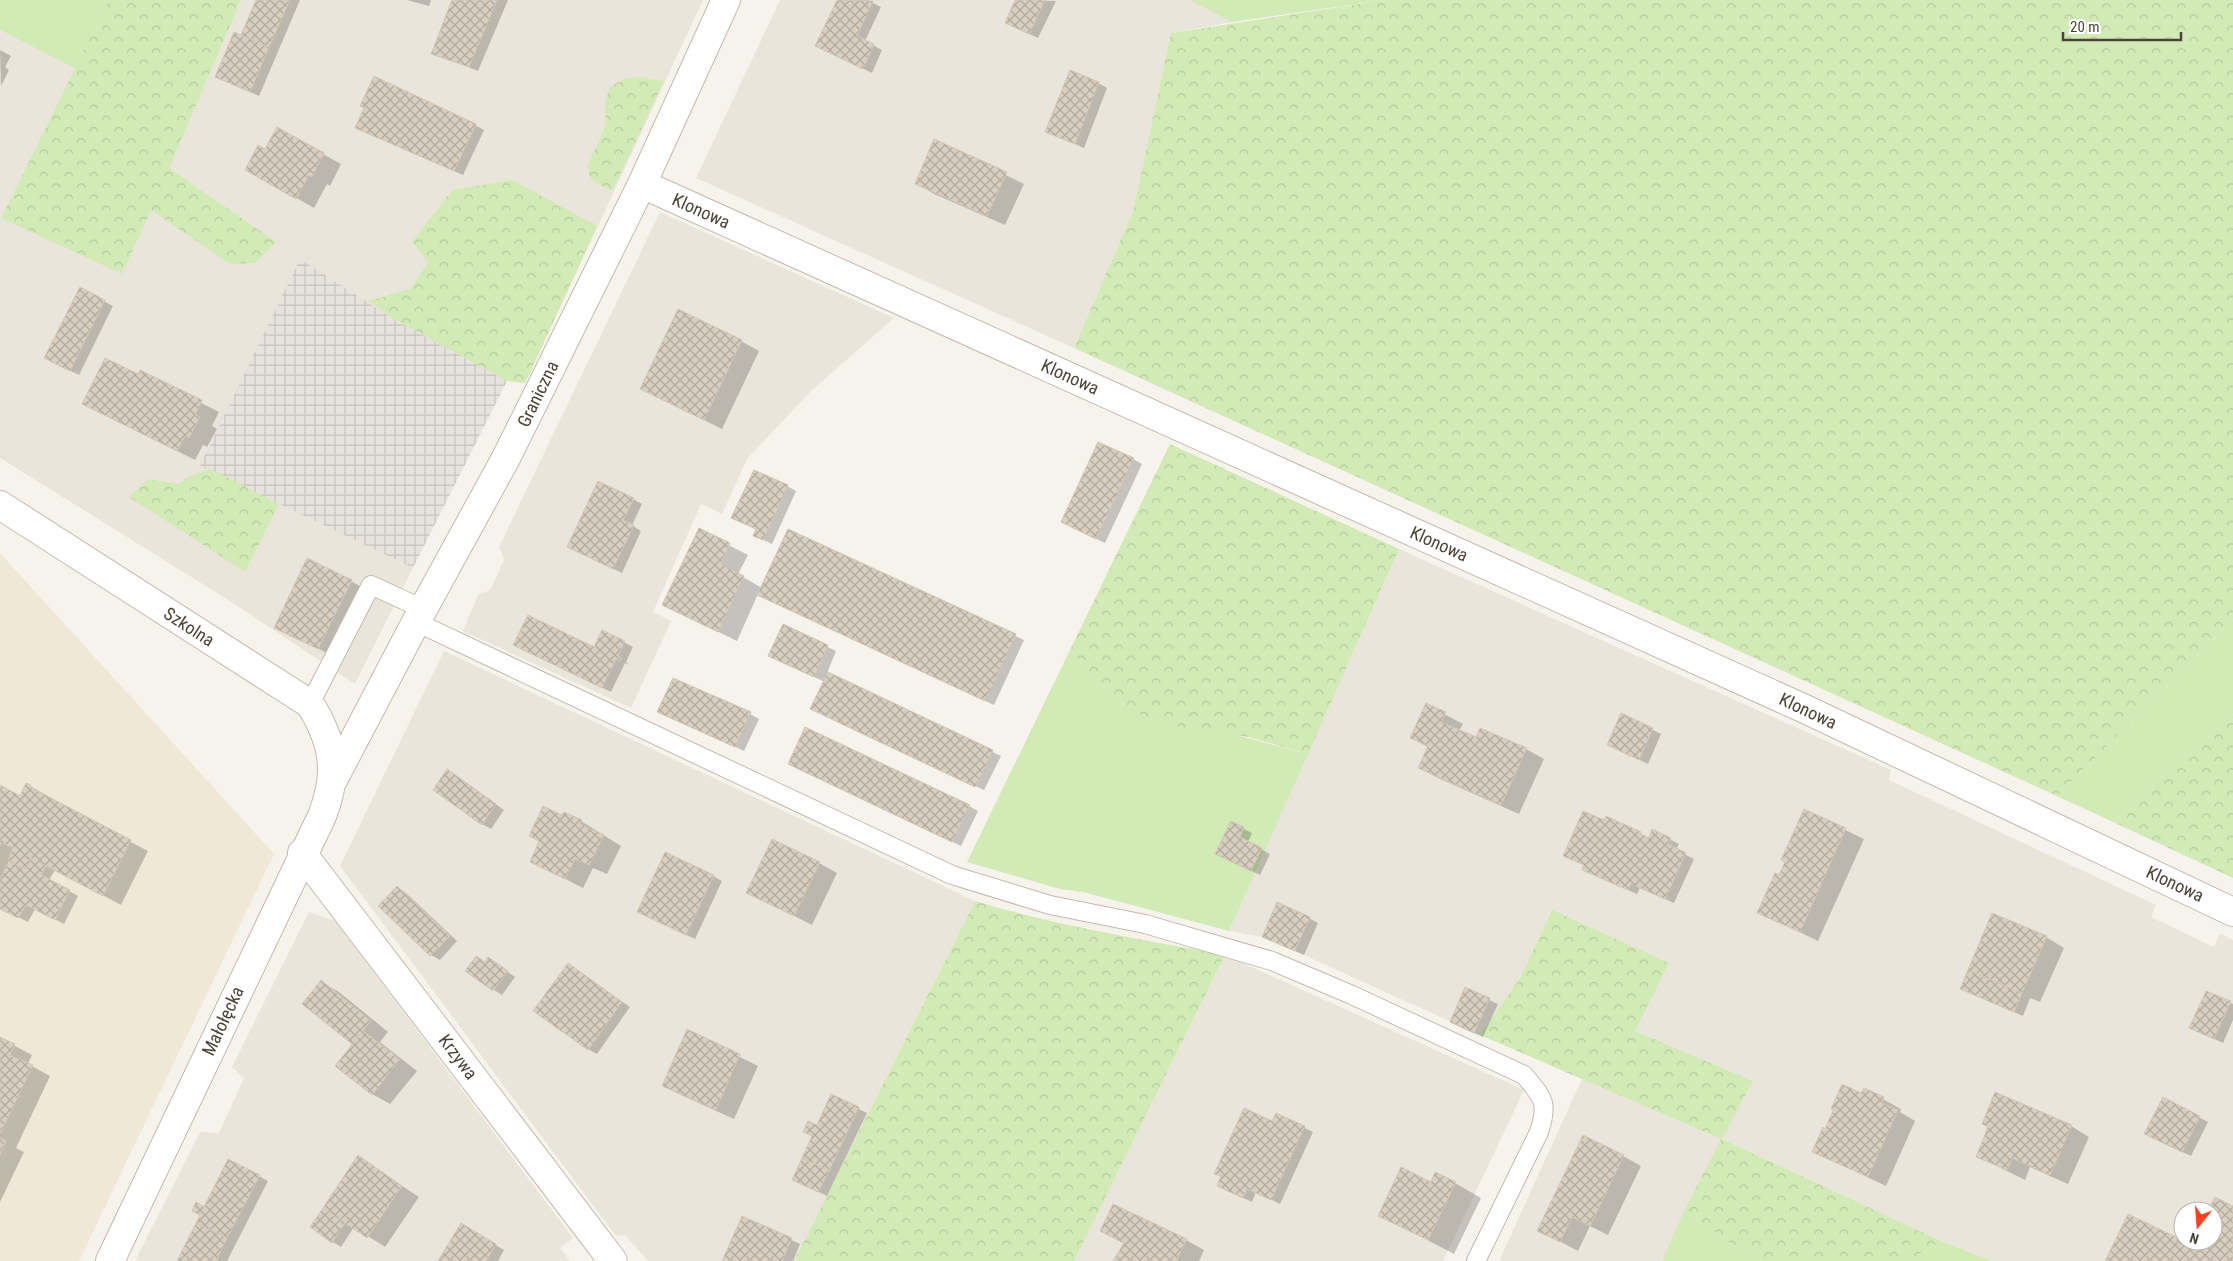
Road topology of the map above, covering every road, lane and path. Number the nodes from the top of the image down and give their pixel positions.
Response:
1 (726, 0) edge
2 (642, 184) junction
3 (0, 505) edge
4 (419, 616) junction
5 (310, 704) junction
6 (333, 780) junction
7 (302, 853) junction
8 (2233, 912) edge
9 (110, 1261) edge
10 (613, 1261) edge
11 (1476, 1261) edge

1 - 2 street, Graniczna
2 - 4 street, Graniczna
2 - 8 street, Klonowa
3 - 5 street, Szkolna
4 - 5 lane
4 - 6 street, Graniczna
4 - 11 lane
5 - 6 street, Szkolna
6 - 7 street, Małołęcka
7 - 9 street, Małołęcka
7 - 10 street, Krzywa

